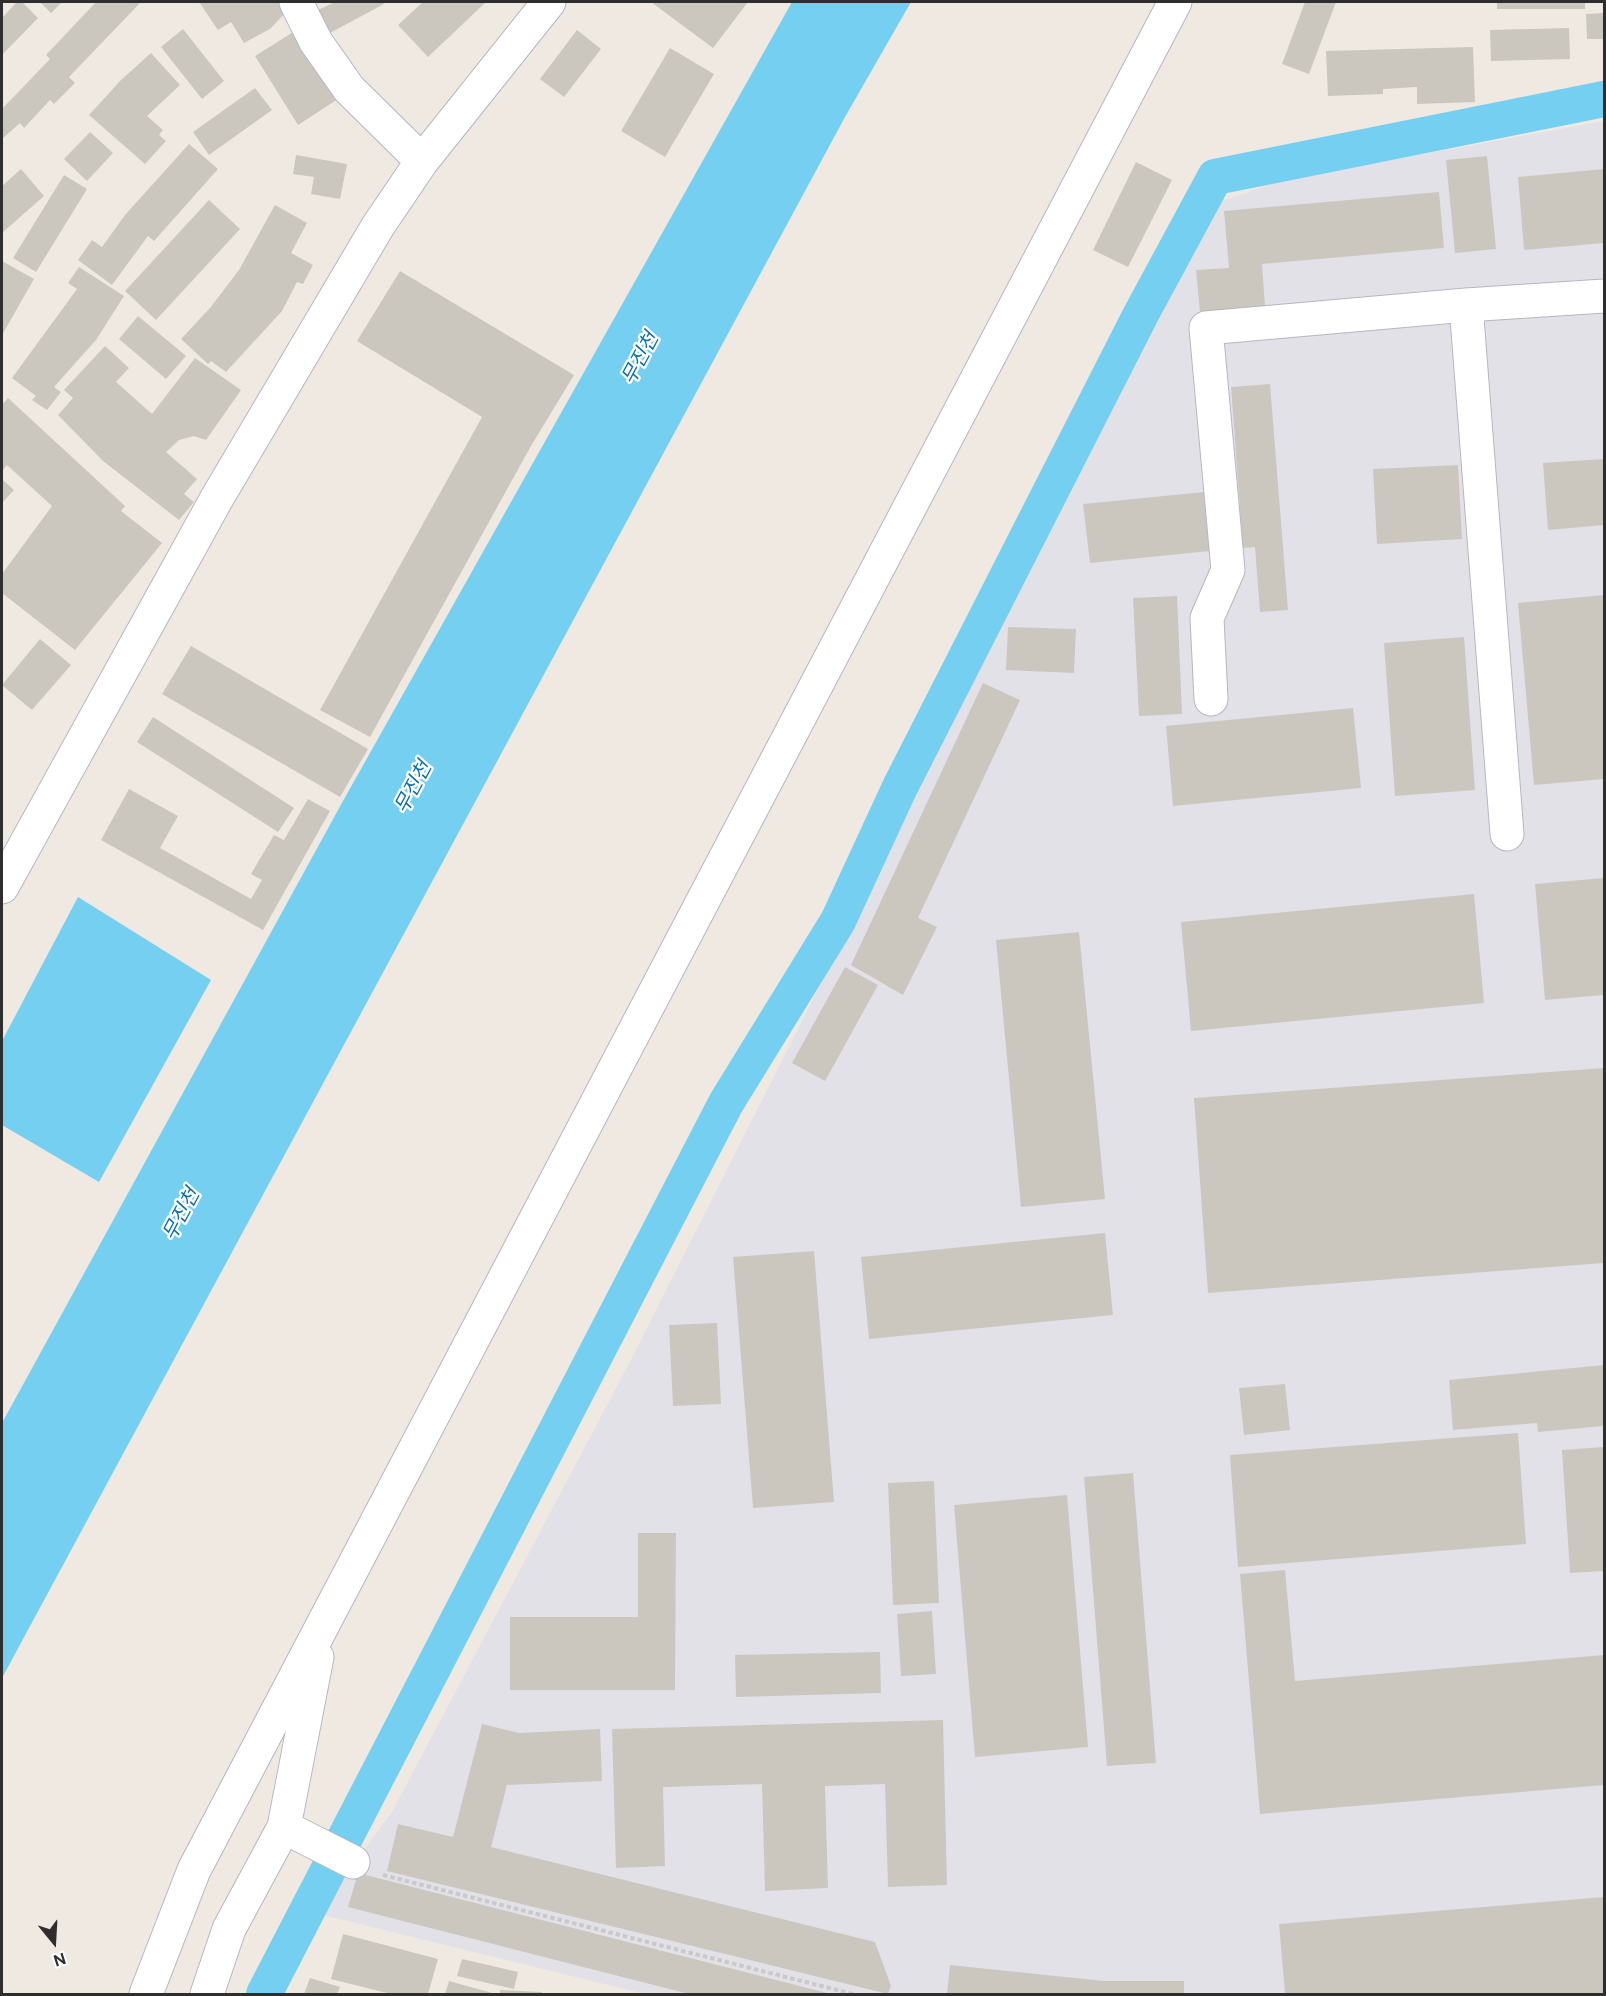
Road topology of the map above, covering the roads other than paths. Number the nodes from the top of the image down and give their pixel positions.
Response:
1 (296, 2) edge
2 (549, 2) edge
3 (1175, 2) edge
4 (422, 161) junction
5 (1605, 296) edge
6 (1466, 305) junction
7 (1211, 699) dead end
8 (1507, 834) dead end
9 (2, 887) edge
10 (324, 1620) junction
11 (295, 1832) junction
12 (353, 1862) road end
13 (146, 1988) edge
14 (207, 1995) edge

1 - 4 street
2 - 4 street
3 - 10 street
4 - 9 street
5 - 6 street
6 - 7 street
6 - 8 street
10 - 11 street
10 - 13 street
11 - 12 street
11 - 14 street

